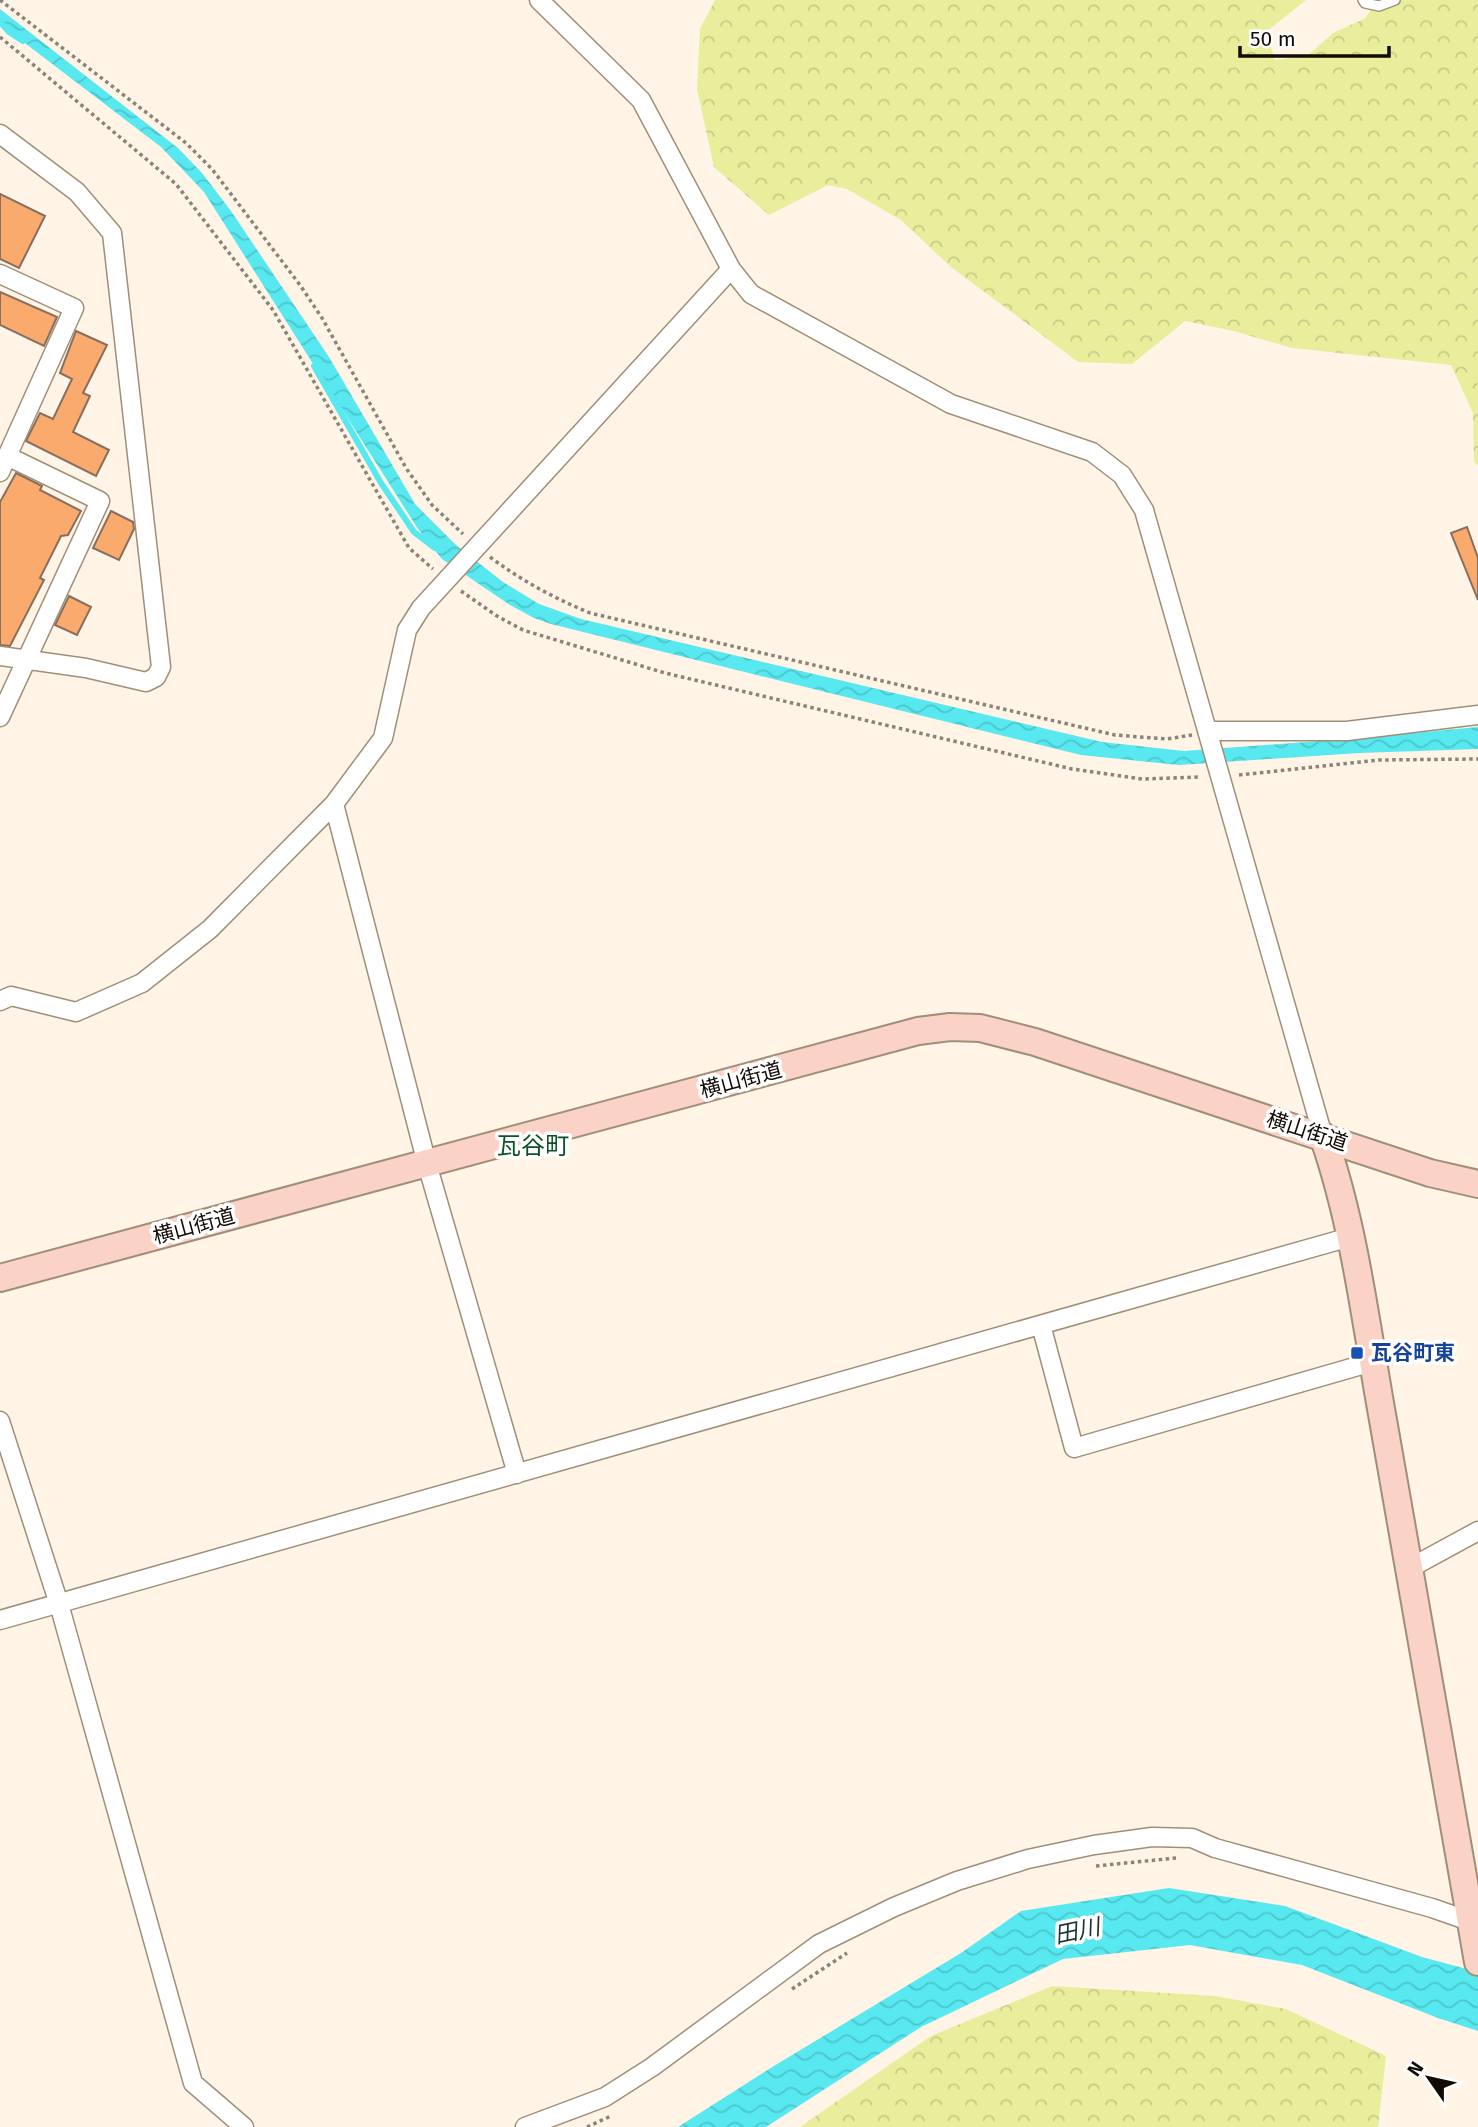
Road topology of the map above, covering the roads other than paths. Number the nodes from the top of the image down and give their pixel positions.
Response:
1 (539, 0) edge
2 (1363, 0) edge
3 (1395, 0) edge
4 (0, 134) edge
5 (731, 269) junction
6 (0, 274) edge
7 (4, 464) edge
8 (0, 656) edge
9 (25, 660) junction
10 (1478, 715) edge
11 (0, 717) edge
12 (1207, 731) junction
13 (334, 804) junction
14 (0, 1001) edge
15 (1323, 1136) junction
16 (427, 1164) junction
17 (1478, 1184) edge
18 (1350, 1237) junction
19 (0, 1278) edge
20 (1041, 1325) junction
21 (1373, 1362) junction
22 (0, 1421) edge
23 (517, 1474) junction
24 (1478, 1531) edge
25 (1410, 1568) junction
26 (59, 1604) junction
27 (0, 1620) edge
28 (1474, 1925) edge
29 (1478, 1962) edge
30 (244, 2127) edge
31 (525, 2127) edge

1 - 5 street
2 - 3 lane
4 - 9 street
5 - 12 street
5 - 13 street
6 - 7 street
7 - 9 street
8 - 9 street
9 - 11 street
10 - 12 street
12 - 15 street
13 - 14 street
13 - 16 street
15 - 16 street, 横山街道
15 - 17 street, 横山街道
15 - 18 street
16 - 19 street, 横山街道
16 - 23 street
18 - 20 street
18 - 21 street
20 - 21 street
20 - 23 street
21 - 25 street
22 - 26 street
23 - 26 street
24 - 25 street
25 - 28 street
26 - 27 street
26 - 30 street
28 - 29 street
28 - 31 street

